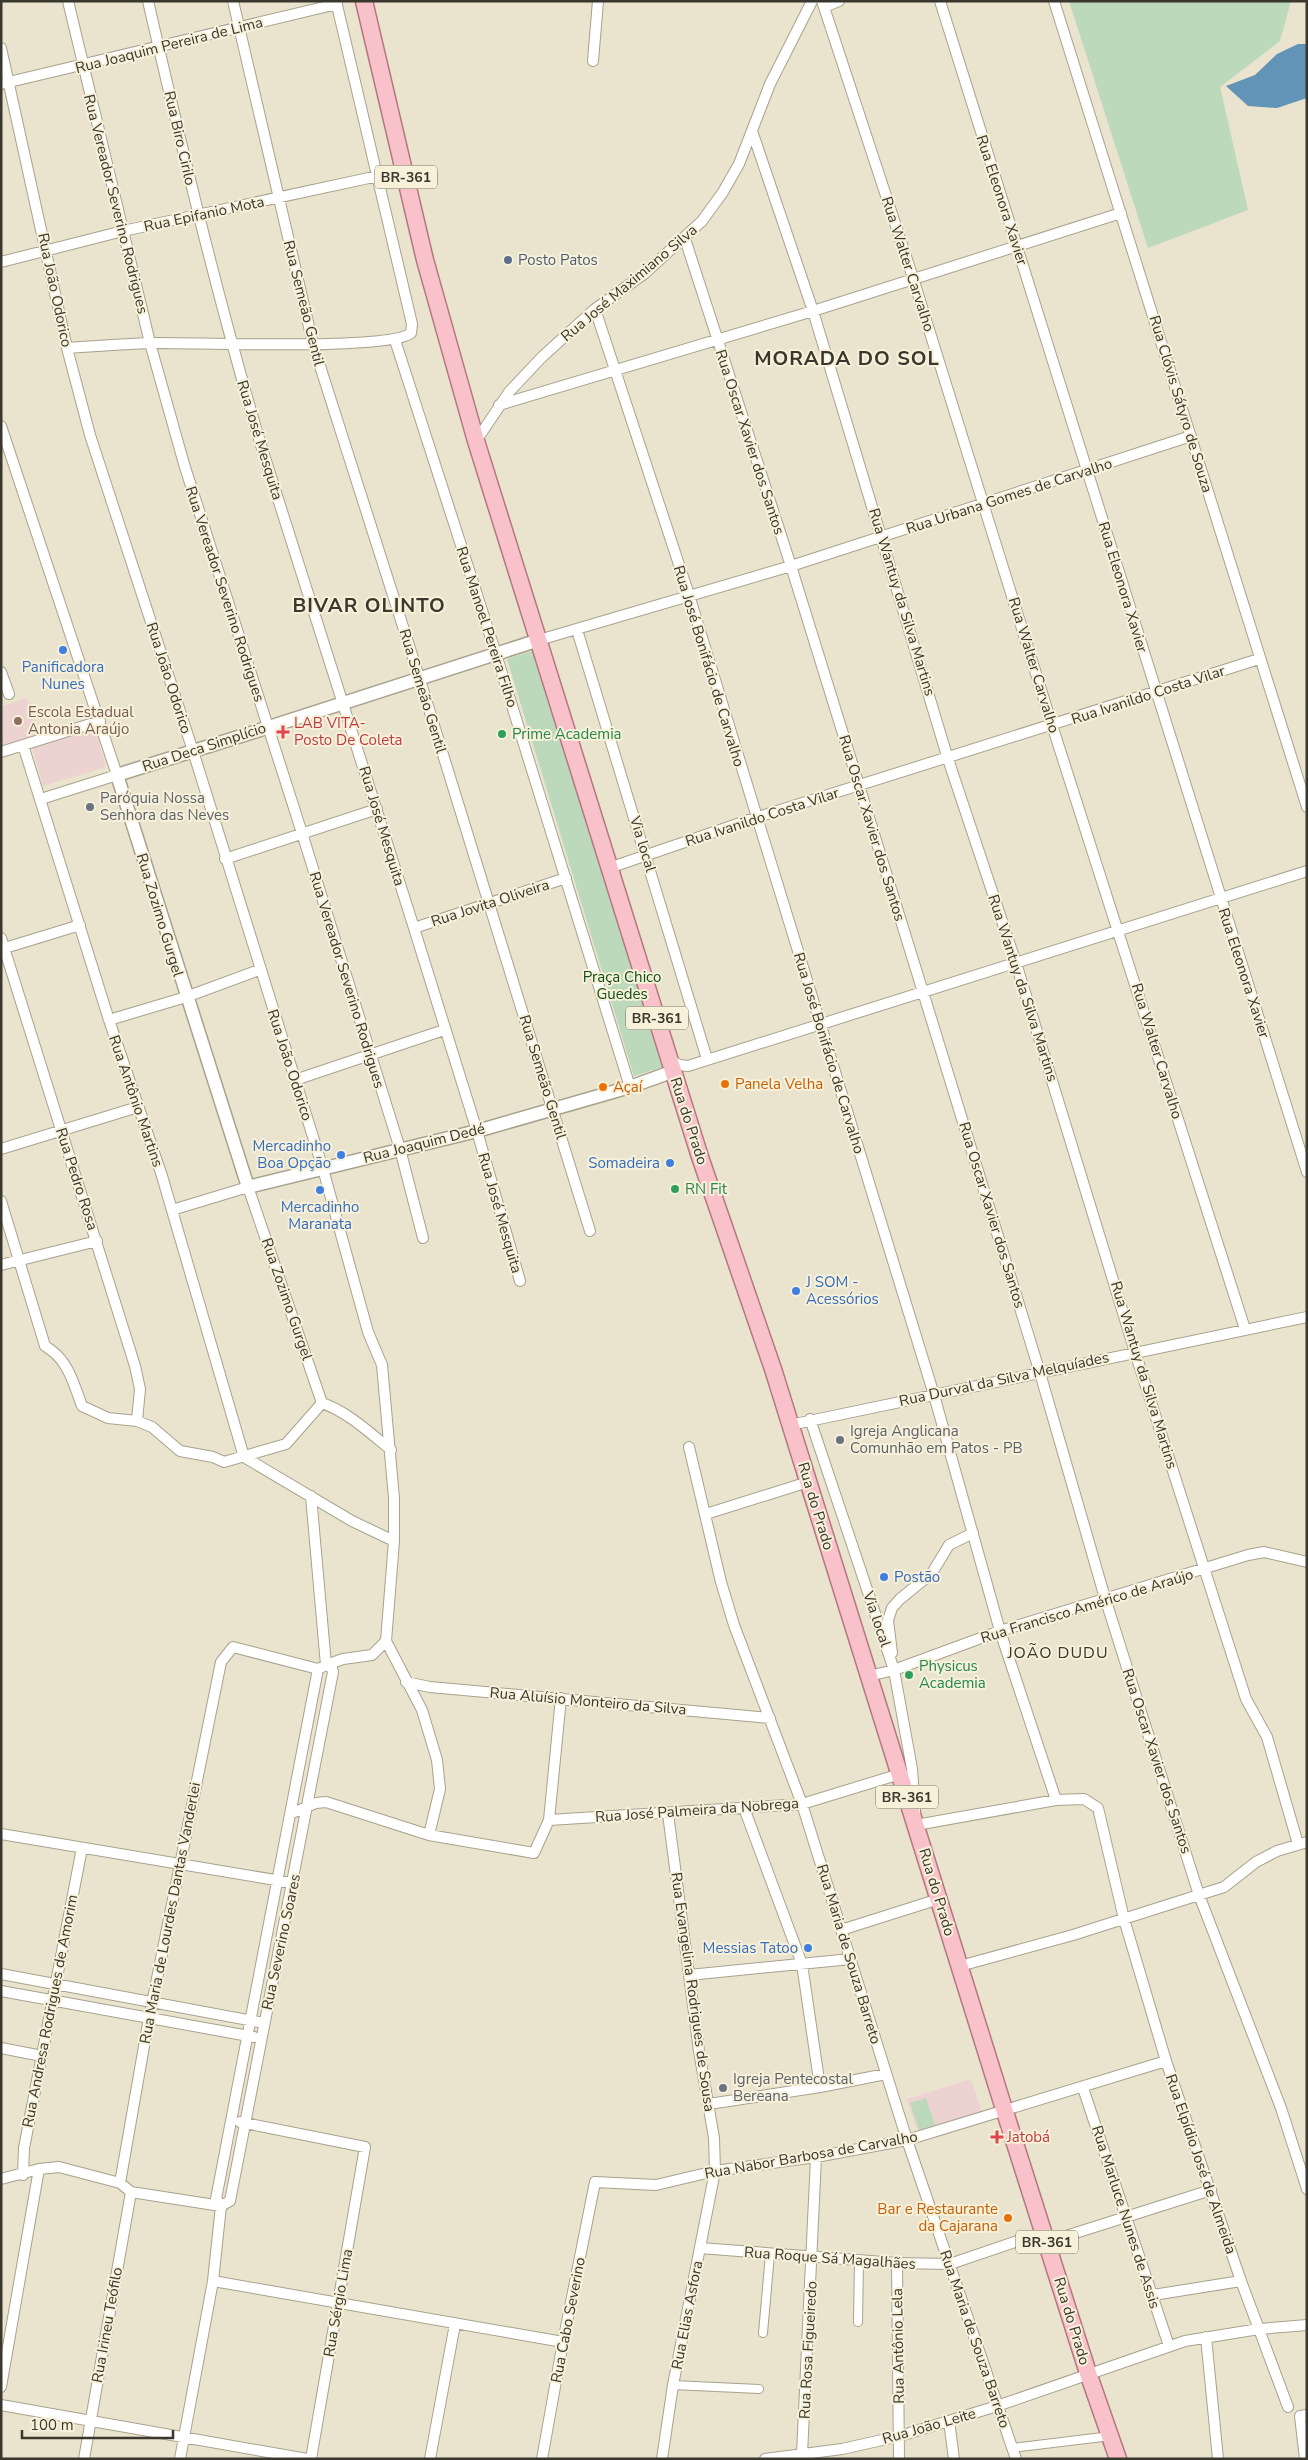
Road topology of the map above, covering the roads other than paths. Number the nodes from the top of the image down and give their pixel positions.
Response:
1 (68, 1) edge
2 (148, 1) edge
3 (233, 1) edge
4 (364, 1) edge
5 (598, 1) edge
6 (812, 1) edge
7 (839, 1) edge
8 (940, 1) edge
9 (1054, 1) edge
10 (337, 3) edge
11 (823, 4) edge
12 (238, 28) junction
13 (1, 48) edge
14 (159, 48) junction
15 (593, 61) dead end
16 (82, 66) junction
17 (5, 83) edge
18 (752, 131) junction
19 (378, 176) junction
20 (278, 198) junction
21 (1121, 213) junction
22 (198, 214) junction
23 (123, 231) junction
24 (685, 239) junction
25 (1018, 248) junction
26 (46, 251) junction
27 (1, 262) edge
28 (913, 278) junction
29 (595, 308) junction
30 (813, 311) junction
31 (717, 339) junction
32 (395, 340) junction
33 (150, 343) junction
34 (231, 343) junction
35 (313, 344) junction
36 (67, 348) junction
37 (615, 372) junction
38 (499, 405) junction
39 (1, 426) edge
40 (1191, 436) junction
41 (476, 441) junction
42 (1087, 471) junction
43 (984, 503) junction
44 (883, 537) junction
45 (790, 566) junction
46 (689, 595) junction
47 (577, 630) junction
48 (539, 640) junction
49 (496, 654) junction
50 (1259, 659) junction
51 (1, 672) edge
52 (420, 680) junction
53 (1155, 693) junction
54 (9, 694) dead end
55 (343, 702) junction
56 (100, 721) junction
57 (1052, 725) junction
58 (267, 727) junction
59 (23, 745) junction
60 (193, 751) junction
61 (1, 752) edge
62 (948, 759) junction
63 (117, 775) junction
64 (858, 787) junction
65 (41, 799) junction
66 (1307, 806) edge
67 (377, 809) junction
68 (755, 818) junction
69 (302, 833) junction
70 (646, 855) junction
71 (225, 859) junction
72 (609, 868) junction
73 (1307, 870) edge
74 (566, 878) junction
75 (1220, 899) junction
76 (488, 902) junction
77 (80, 926) junction
78 (414, 928) junction
79 (1120, 931) junction
80 (3, 943) edge
81 (1016, 963) junction
82 (259, 970) junction
83 (924, 992) junction
84 (186, 997) junction
85 (109, 1020) junction
86 (820, 1024) junction
87 (444, 1030) junction
88 (370, 1054) junction
89 (707, 1059) junction
90 (677, 1070) junction
91 (295, 1080) junction
92 (630, 1087) junction
93 (138, 1107) junction
94 (552, 1108) junction
95 (62, 1131) junction
96 (477, 1131) junction
97 (1, 1149) edge
98 (400, 1149) junction
99 (323, 1169) junction
100 (1307, 1172) edge
101 (248, 1187) junction
102 (1, 1201) edge
103 (172, 1210) junction
104 (590, 1231) dead end
105 (423, 1238) dead end
106 (97, 1241) junction
107 (18, 1259) junction
108 (1, 1265) edge
109 (520, 1281) dead end
110 (1307, 1317) edge
111 (1246, 1329) junction
112 (1135, 1352) junction
113 (1040, 1373) junction
114 (934, 1395) junction
115 (322, 1403) junction
116 (810, 1419) junction
117 (137, 1421) junction
118 (790, 1425) junction
119 (688, 1447) dead end
120 (391, 1450) junction
121 (244, 1457) junction
122 (808, 1482) junction
123 (312, 1496) junction
124 (706, 1514) junction
125 (973, 1533) junction
126 (394, 1540) junction
127 (1307, 1562) edge
128 (1206, 1569) junction
129 (1105, 1598) junction
130 (1000, 1631) junction
131 (386, 1641) junction
132 (326, 1669) junction
133 (894, 1670) junction
134 (869, 1676) junction
135 (406, 1682) junction
136 (561, 1698) junction
137 (770, 1718) junction
138 (900, 1774) junction
139 (1056, 1800) junction
140 (802, 1804) junction
141 (307, 1808) junction
142 (744, 1808) junction
143 (290, 1814) junction
144 (668, 1814) junction
145 (549, 1820) junction
146 (916, 1825) junction
147 (1, 1834) edge
148 (429, 1835) junction
149 (1303, 1843) edge
150 (82, 1848) junction
151 (179, 1865) junction
152 (277, 1881) junction
153 (293, 1883) junction
154 (1199, 1895) junction
155 (939, 1899) junction
156 (1124, 1919) junction
157 (841, 1930) junction
158 (851, 1959) junction
159 (802, 1964) junction
160 (960, 1966) junction
161 (1, 1974) edge
162 (689, 1975) junction
163 (55, 1985) junction
164 (1, 1991) edge
165 (52, 2001) junction
166 (152, 2002) junction
167 (149, 2018) junction
168 (249, 2021) junction
169 (264, 2023) junction
170 (247, 2035) junction
171 (261, 2038) junction
172 (1, 2048) edge
173 (42, 2056) junction
174 (1166, 2061) junction
175 (886, 2074) junction
176 (820, 2087) junction
177 (1083, 2088) junction
178 (709, 2104) junction
179 (1005, 2112) junction
180 (231, 2120) junction
181 (245, 2124) junction
182 (907, 2140) junction
183 (816, 2157) junction
184 (38, 2169) junction
185 (715, 2171) junction
186 (23, 2175) junction
187 (1, 2179) edge
188 (595, 2182) joint
189 (120, 2183) junction
190 (1307, 2189) edge
191 (1211, 2190) junction
192 (131, 2192) junction
193 (221, 2206) junction
194 (1127, 2217) junction
195 (1045, 2237) junction
196 (700, 2248) junction
197 (770, 2254) junction
198 (812, 2257) junction
199 (860, 2261) junction
200 (897, 2263) junction
201 (950, 2264) junction
202 (213, 2281) junction
203 (1241, 2281) junction
204 (1153, 2295) junction
205 (338, 2304) junction
206 (858, 2322) dead end
207 (455, 2324) junction
208 (1307, 2325) edge
209 (1259, 2329) junction
210 (763, 2333) dead end
211 (1206, 2337) junction
212 (562, 2342) junction
213 (1169, 2346) junction
214 (1088, 2373) junction
215 (673, 2385) junction
216 (1, 2387) edge
217 (759, 2389) dead end
218 (1, 2405) edge
219 (997, 2406) junction
220 (1288, 2407) dead end
221 (1303, 2416) edge
222 (90, 2421) junction
223 (950, 2421) junction
224 (183, 2436) junction
225 (900, 2436) junction
226 (1111, 2436) junction
227 (1012, 2448) junction
228 (802, 2454) junction
229 (842, 2454) edge
230 (84, 2459) edge
231 (180, 2459) edge
232 (307, 2459) edge
233 (311, 2459) edge
234 (430, 2459) edge
235 (542, 2459) edge
236 (662, 2459) edge
237 (765, 2459) edge
238 (899, 2459) edge
239 (954, 2459) edge
240 (1016, 2459) edge
241 (1118, 2459) edge
242 (1218, 2459) edge
243 (1305, 2459) edge

1 - 16 street, Rua Vereador Severino Rodrigues
2 - 14 street
3 - 12 street, Rua Semeão Gentil
4 - 41 main road, BR-361
5 - 15 street
6 - 18 street, Rua José Maximiano Silva
7 - 11 street
8 - 25 street, Rua Eleonora Xavier
9 - 21 street, Rua Clóvis Sátyro de Souza
10 - 12 street, Rua Joaquim Pereira de Lima
10 - 19 street
11 - 28 street, Rua Walter Carvalho
12 - 14 street, Rua Joaquim Pereira de Lima
12 - 20 street, Rua Semeão Gentil
13 - 17 street, Rua João Odorico
14 - 16 street, Rua Joaquim Pereira de Lima
14 - 22 street, Rua Biro Cirilo
16 - 17 street, Rua Joaquim Pereira de Lima
16 - 23 street, Rua Vereador Severino Rodrigues
17 - 26 street, Rua João Odorico
18 - 24 street, Rua José Maximiano Silva
18 - 30 street, Rua Wantuy da Silva Martins
19 - 20 street, Rua Epifanio Mota
19 - 32 street
20 - 22 street, Rua Epifanio Mota
20 - 35 street, Rua Semeão Gentil
21 - 25 street
21 - 40 street, Rua Clóvis Sátyro de Souza
22 - 23 street, Rua Epifanio Mota
22 - 34 street, Rua Biro Cirilo
23 - 26 street, Rua Epifanio Mota
23 - 33 street, Rua Vereador Severino Rodrigues
24 - 29 street, Rua José Maximiano Silva
24 - 31 street, Rua Oscar Xavier dos Santos
25 - 28 street
25 - 42 street, Rua Eleonora Xavier
26 - 27 street, Rua Epifanio Mota
26 - 36 street, Rua João Odorico
28 - 30 street
28 - 43 street, Rua Walter Carvalho
29 - 37 street, Rua José Bonifácio de Carvalho
29 - 38 street, Rua José Maximiano Silva
30 - 31 street
30 - 44 street, Rua Wantuy da Silva Martins
31 - 37 street
31 - 45 street, Rua Oscar Xavier dos Santos
32 - 35 street
32 - 49 street, Rua Manoel Pereira Filho
33 - 34 street
33 - 36 street
33 - 58 street, Rua Vereador Severino Rodrigues
34 - 35 street
34 - 55 street, Rua José Mesquita
35 - 52 street, Rua Semeão Gentil
36 - 60 street, Rua João Odorico
37 - 38 street
37 - 46 street, Rua José Bonifácio de Carvalho
38 - 41 street, Rua José Maximiano Silva
39 - 56 street, Rua Zozimo Gurgel
40 - 42 street, Rua Urbana Gomes de Carvalho
40 - 50 street, Rua Clóvis Sátyro de Souza
41 - 48 main road, BR-361
42 - 43 street, Rua Urbana Gomes de Carvalho
42 - 53 street, Rua Eleonora Xavier
43 - 44 street, Rua Urbana Gomes de Carvalho
43 - 57 street, Rua Walter Carvalho
44 - 45 street, Rua Urbana Gomes de Carvalho
44 - 62 street, Rua Wantuy da Silva Martins
45 - 46 street, Rua Urbana Gomes de Carvalho
45 - 64 street, Rua Oscar Xavier dos Santos
46 - 47 street, Rua Urbana Gomes de Carvalho
46 - 68 street, Rua José Bonifácio de Carvalho
47 - 48 street, Rua Urbana Gomes de Carvalho
47 - 70 street, Via local
48 - 49 street, Rua Deca Simplício
48 - 72 main road, Rua do Prado / BR-361
49 - 52 street, Rua Deca Simplício
49 - 74 street, Rua Manoel Pereira Filho
50 - 53 street, Rua Ivanildo Costa Vilar
50 - 66 street, Rua Clóvis Sátyro de Souza
51 - 54 street
52 - 55 street, Rua Deca Simplício
52 - 76 street, Rua Semeão Gentil
53 - 57 street, Rua Ivanildo Costa Vilar
53 - 75 street, Rua Eleonora Xavier
55 - 58 street, Rua Deca Simplício
55 - 67 street, Rua José Mesquita
56 - 59 street
56 - 63 street, Rua Zozimo Gurgel
57 - 62 street, Rua Ivanildo Costa Vilar
57 - 79 street, Rua Walter Carvalho
58 - 60 street, Rua Deca Simplício
58 - 69 street, Rua Vereador Severino Rodrigues
59 - 61 street
59 - 65 street, Rua Antônio Martins
60 - 63 street, Rua Deca Simplício
60 - 71 street, Rua João Odorico
62 - 64 street, Rua Ivanildo Costa Vilar
62 - 81 street, Rua Wantuy da Silva Martins
63 - 65 street, Rua Deca Simplício
63 - 84 street, Rua Zozimo Gurgel
64 - 68 street, Rua Ivanildo Costa Vilar
64 - 83 street, Rua Oscar Xavier dos Santos
65 - 77 street, Rua Antônio Martins
67 - 69 street
67 - 78 street, Rua José Mesquita
68 - 70 street, Rua Ivanildo Costa Vilar
68 - 86 street, Rua José Bonifácio de Carvalho
69 - 71 street
69 - 88 street, Rua Vereador Severino Rodrigues
70 - 72 street, Rua Ivanildo Costa Vilar
70 - 89 street, Via local
71 - 82 street, Rua João Odorico
72 - 90 main road, Rua do Prado / BR-361
73 - 75 street
74 - 76 street, Rua Jovita Oliveira
74 - 92 street, Rua Manoel Pereira Filho
75 - 79 street
75 - 100 street, Rua Eleonora Xavier
76 - 78 street, Rua Jovita Oliveira
76 - 94 street, Rua Semeão Gentil
77 - 80 street
77 - 85 street, Rua Antônio Martins
78 - 87 street, Rua José Mesquita
79 - 81 street
79 - 111 street, Rua Walter Carvalho
80 - 95 street, Rua Pedro Rosa
81 - 83 street
81 - 112 street, Rua Wantuy da Silva Martins
82 - 84 street
82 - 91 street, Rua João Odorico
83 - 86 street
83 - 113 street, Rua Oscar Xavier dos Santos
84 - 85 street
84 - 101 street, Rua Zozimo Gurgel
85 - 93 street, Rua Antônio Martins
86 - 89 street
86 - 114 street, Rua José Bonifácio de Carvalho
87 - 88 street
87 - 96 street, Rua José Mesquita
88 - 91 street
88 - 98 street, Rua Vereador Severino Rodrigues
89 - 90 street
90 - 92 street, Rua Joaquim Dedé
90 - 118 main road, Rua do Prado / BR-361
91 - 99 street, Rua João Odorico
92 - 94 street, Rua Joaquim Dedé
93 - 95 street
93 - 103 street, Rua Antônio Martins
94 - 96 street, Rua Joaquim Dedé
94 - 104 street, Rua Semeão Gentil
95 - 97 street
95 - 106 street, Rua Pedro Rosa
96 - 98 street, Rua Joaquim Dedé
96 - 109 street, Rua José Mesquita
98 - 99 street, Rua Joaquim Dedé
98 - 105 street, Rua Vereador Severino Rodrigues
99 - 101 street, Rua Joaquim Dedé
99 - 120 street, Rua João Odorico
101 - 103 street, Rua Joaquim Dedé
101 - 115 street, Rua Zozimo Gurgel
102 - 107 street
103 - 121 street, Rua Antônio Martins
106 - 107 street
106 - 117 street, Rua Pedro Rosa
107 - 108 street
107 - 117 street
110 - 111 street, Rua Durval da Silva Melquíades
111 - 112 street, Rua Durval da Silva Melquíades
112 - 113 street, Rua Durval da Silva Melquíades
112 - 128 street, Rua Wantuy da Silva Martins
113 - 114 street, Rua Durval da Silva Melquíades
113 - 129 street, Rua Oscar Xavier dos Santos
114 - 116 street, Rua Durval da Silva Melquíades
114 - 125 street, Rua José Bonifácio de Carvalho
115 - 120 street
115 - 121 street
116 - 118 street, Rua Durval da Silva Melquíades
116 - 133 street, Via local
117 - 121 street
118 - 122 main road, Rua do Prado / BR-361
119 - 124 street, Rua Maria de Souza Barreto
120 - 126 street, Rua João Odorico
121 - 123 street
122 - 124 street
122 - 134 main road, Rua do Prado / BR-361
123 - 126 street
123 - 132 street
124 - 137 street, Rua Maria de Souza Barreto
125 - 130 street, Rua José Bonifácio de Carvalho
125 - 133 street
126 - 131 street, Rua João Odorico
127 - 128 street, Rua Francisco Américo de Araújo
128 - 129 street, Rua Francisco Américo de Araújo
128 - 149 street, Rua Wantuy da Silva Martins
129 - 130 street, Rua Francisco Américo de Araújo
129 - 154 street, Rua Oscar Xavier dos Santos
130 - 133 street, Rua Francisco Américo de Araújo
130 - 139 street, Rua José Bonifácio de Carvalho
131 - 132 street
131 - 135 street
132 - 141 street, Rua Severino Soares
132 - 143 street, Rua Severino Soares
132 - 151 street, Rua Maria de Lourdes Dantas Vanderlei
133 - 134 street, Rua Francisco Américo de Araújo
133 - 146 street, Via local
134 - 138 main road, Rua do Prado / BR-361
135 - 136 street, Rua Aluísio Monteiro da Silva
135 - 148 street
136 - 137 street, Rua Aluísio Monteiro da Silva
136 - 145 street
137 - 140 street, Rua Maria de Souza Barreto
138 - 140 street, Rua José Palmeira da Nobrega
138 - 146 main road, Rua do Prado / BR-361
139 - 146 street, Rua Elpídio José de Almeida
139 - 156 street, Rua Elpídio José de Almeida
140 - 142 street, Rua José Palmeira da Nobrega
140 - 157 street, Rua Maria de Souza Barreto
141 - 143 street
141 - 148 street
141 - 153 street, Rua Severino Soares
142 - 144 street, Rua José Palmeira da Nobrega
142 - 159 street
143 - 152 street, Rua Severino Soares
144 - 145 street, Rua José Palmeira da Nobrega
144 - 162 street, Rua Evangelina Rodrigues de Sousa
145 - 148 street
146 - 155 main road, Rua do Prado / BR-361
147 - 150 street
149 - 154 street
150 - 151 street
150 - 163 street, Rua Andresa Rodrigues de Amorim
151 - 152 street
151 - 166 street, Rua Maria de Lourdes Dantas Vanderlei
152 - 153 street
152 - 168 street, Rua Severino Soares
153 - 169 street, Rua Severino Soares
154 - 156 street
154 - 190 street, Rua Oscar Xavier dos Santos
155 - 157 street
155 - 160 main road, Rua do Prado / BR-361
156 - 160 street
156 - 174 street, Rua Elpídio José de Almeida
157 - 158 street, Rua Maria de Souza Barreto
158 - 159 street
158 - 175 street, Rua Maria de Souza Barreto
159 - 162 street
159 - 176 street
160 - 179 main road, Rua do Prado / BR-361
161 - 163 street
162 - 178 street, Rua Evangelina Rodrigues de Sousa
163 - 165 street, Rua Andresa Rodrigues de Amorim
163 - 166 street
164 - 165 street
165 - 167 street
165 - 173 street, Rua Andresa Rodrigues de Amorim
166 - 167 street, Rua Maria de Lourdes Dantas Vanderlei
166 - 168 street
167 - 170 street
167 - 189 street, Rua Maria de Lourdes Dantas Vanderlei
168 - 169 street
168 - 170 street, Rua Severino Soares
169 - 171 street, Rua Severino Soares
170 - 171 street
170 - 180 street, Rua Severino Soares
171 - 181 street, Rua Severino Soares
172 - 173 street
173 - 186 street, Rua Andresa Rodrigues de Amorim
174 - 177 street, Rua Nabor Barbosa de Carvalho
174 - 191 street, Rua Elpídio José de Almeida
175 - 176 street
175 - 182 street, Rua Maria de Souza Barreto
176 - 178 street
177 - 179 street, Rua Nabor Barbosa de Carvalho
177 - 194 street, Rua Marluce Nunes de Assis
178 - 185 street, Rua Evangelina Rodrigues de Sousa
179 - 182 street, Rua Nabor Barbosa de Carvalho
179 - 195 main road, Rua do Prado / BR-361
180 - 181 street
180 - 193 street, Rua Severino Soares
181 - 193 street, Rua Severino Soares
181 - 205 street, Rua Sérgio Lima
182 - 183 street, Rua Nabor Barbosa de Carvalho
182 - 201 street, Rua Maria de Souza Barreto
183 - 185 street, Rua Nabor Barbosa de Carvalho
183 - 198 street, Rua Rosa Figueiredo
184 - 186 street
184 - 189 street
184 - 216 street
185 - 188 street, Rua Nabor Barbosa de Carvalho
185 - 196 street, Rua Elias Asfora
186 - 187 street
188 - 212 street, Rua Cabo Severino
189 - 192 street
191 - 194 street, Rua Roque Sá Magalhães
191 - 203 street, Rua Elpídio José de Almeida
192 - 193 street
192 - 222 street, Rua Irineu Teófilo
193 - 202 street, Rua Severino Soares
194 - 195 street, Rua Roque Sá Magalhães
194 - 204 street, Rua Marluce Nunes de Assis
195 - 201 street, Rua Roque Sá Magalhães
195 - 214 main road, Rua do Prado / BR-361
196 - 197 street, Rua Roque Sá Magalhães
196 - 215 street, Rua Elias Asfora
197 - 198 street, Rua Roque Sá Magalhães
197 - 210 street
198 - 199 street, Rua Roque Sá Magalhães
198 - 228 street, Rua Rosa Figueiredo
199 - 200 street, Rua Roque Sá Magalhães
199 - 206 street
200 - 201 street, Rua Roque Sá Magalhães
200 - 225 street, Rua Antônio Lela
201 - 219 street, Rua Maria de Souza Barreto
202 - 205 street
202 - 224 street, Rua Severino Soares
203 - 204 street
203 - 209 street, Rua Elpídio José de Almeida
204 - 213 street, Rua Marluce Nunes de Assis
205 - 207 street
205 - 233 street, Rua Sérgio Lima
207 - 212 street
207 - 234 street
208 - 209 street, Rua João Leite
209 - 211 street, Rua João Leite
209 - 220 street, Rua Elpídio José de Almeida
211 - 213 street, Rua João Leite
211 - 242 street
212 - 235 street, Rua Cabo Severino
213 - 214 street, Rua João Leite
214 - 219 street, Rua João Leite
214 - 226 main road, BR-361
215 - 217 street
215 - 236 street, Rua Elias Asfora
218 - 222 street
219 - 223 street, Rua João Leite
219 - 227 street, Rua Maria de Souza Barreto
221 - 243 street
222 - 224 street
222 - 230 street, Rua Irineu Teófilo
223 - 225 street, Rua João Leite
223 - 239 street
224 - 231 street, Rua Severino Soares
224 - 232 street
225 - 229 street, Rua João Leite
225 - 238 street, Rua Antônio Lela
226 - 227 street
226 - 241 main road, BR-361
227 - 240 street, Rua Maria de Souza Barreto
228 - 229 street, Rua João Leite
228 - 237 street, Rua João Leite

